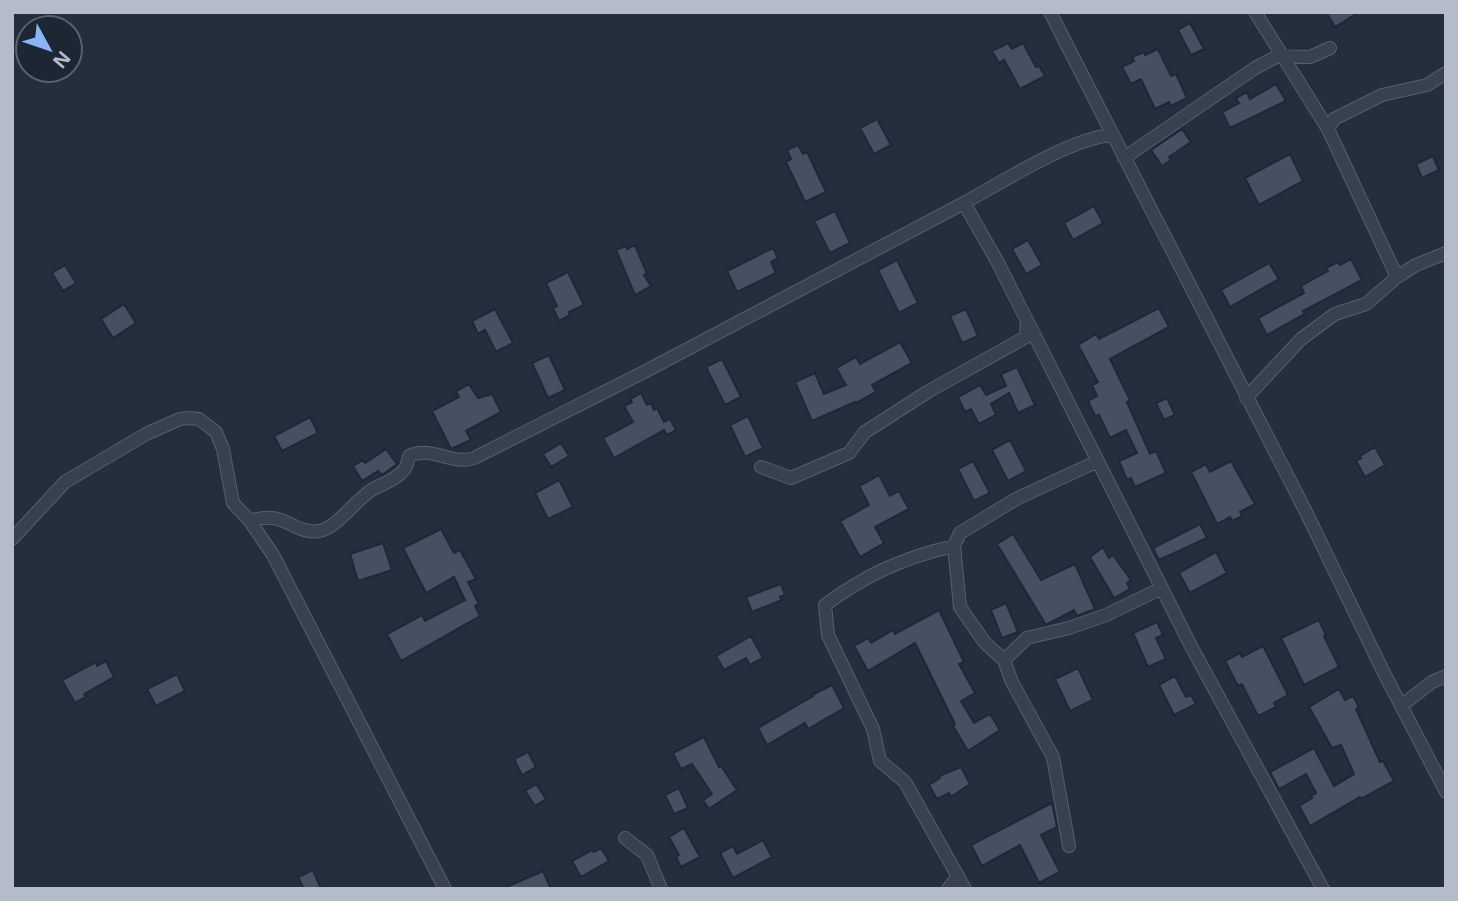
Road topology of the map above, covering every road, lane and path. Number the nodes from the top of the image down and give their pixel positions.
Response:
1 (1050, 12) edge
2 (1255, 12) edge
3 (1330, 48) dead end
4 (1281, 55) junction
5 (1446, 73) edge
6 (1328, 129) junction
7 (1112, 135) junction
8 (1124, 158) junction
9 (964, 203) junction
10 (1446, 253) edge
11 (1397, 277) junction
12 (1027, 322) junction
13 (1246, 398) junction
14 (1098, 461) junction
15 (761, 467) dead end
16 (250, 521) junction
17 (12, 539) edge
18 (954, 547) junction
19 (1162, 588) junction
20 (1004, 660) junction
21 (1446, 676) edge
22 (1401, 706) junction
23 (1446, 792) edge
24 (625, 838) dead end
25 (1069, 846) dead end
26 (958, 876) junction
27 (445, 889) edge
28 (662, 889) edge
29 (948, 889) edge
30 (965, 889) edge
31 (1323, 889) edge

1 - 7 street
2 - 4 street
3 - 4 street
4 - 6 street
4 - 8 street
5 - 6 street
6 - 11 street
7 - 8 street
7 - 9 street
8 - 13 street
9 - 12 street
9 - 16 street
10 - 11 street
11 - 13 street
12 - 14 street
12 - 15 street
13 - 22 street
14 - 18 street
14 - 19 street
16 - 17 street
16 - 27 street
18 - 20 street
18 - 26 street
19 - 20 street
19 - 31 street
20 - 25 street
21 - 22 street
22 - 23 street
24 - 28 street
26 - 29 street
26 - 30 street

